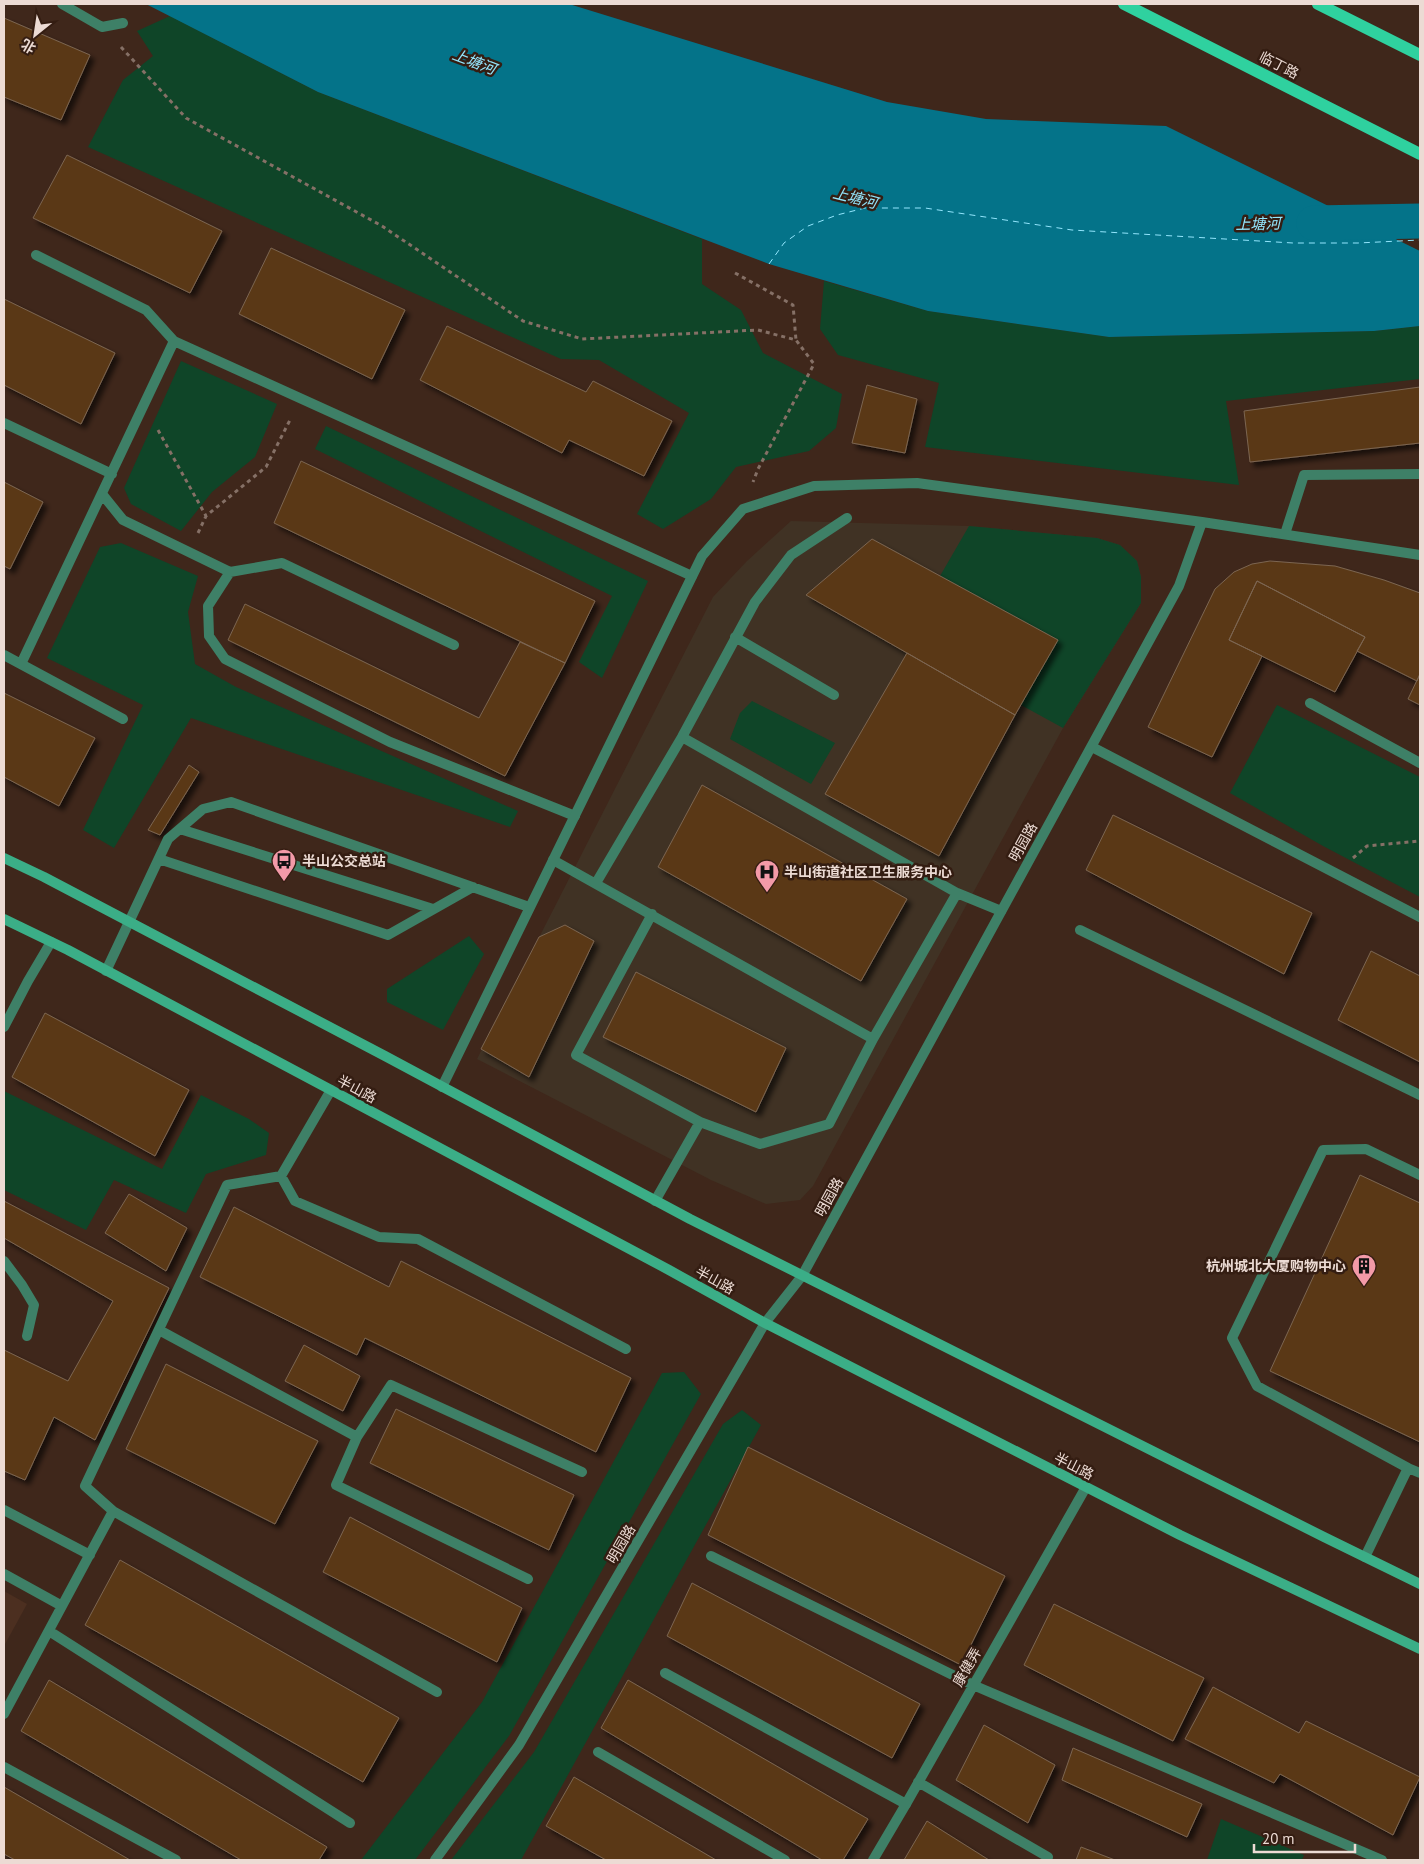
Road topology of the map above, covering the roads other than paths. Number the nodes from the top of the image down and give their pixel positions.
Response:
1 (62, 4) edge
2 (1124, 4) edge
3 (1318, 4) edge
4 (123, 23) dead end
5 (1420, 55) edge
6 (1420, 154) edge
7 (36, 255) dead end
8 (174, 341) junction
9 (4, 423) edge
10 (112, 474) junction
11 (1420, 474) edge
12 (102, 494) junction
13 (848, 518) dead end
14 (1202, 522) junction
15 (1285, 534) junction
16 (1420, 555) edge
17 (230, 572) junction
18 (692, 576) junction
19 (735, 638) junction
20 (454, 644) dead end
21 (4, 655) edge
22 (21, 664) junction
23 (834, 695) dead end
24 (1310, 703) dead end
25 (123, 719) dead end
26 (682, 737) junction
27 (1092, 747) junction
28 (1420, 763) edge
29 (575, 816) junction
30 (180, 829) junction
31 (4, 858) edge
32 (158, 859) junction
33 (553, 860) junction
34 (596, 884) junction
35 (473, 886) junction
36 (957, 893) junction
37 (530, 907) junction
38 (433, 909) junction
39 (1001, 911) junction
40 (652, 914) junction
41 (1420, 917) edge
42 (4, 919) edge
43 (128, 921) junction
44 (1080, 930) dead end
45 (51, 942) junction
46 (106, 971) junction
47 (4, 1027) edge
48 (873, 1039) junction
49 (442, 1087) junction
50 (331, 1090) junction
51 (1420, 1095) edge
52 (700, 1122) junction
53 (1420, 1174) edge
54 (281, 1176) junction
55 (655, 1201) junction
56 (4, 1261) edge
57 (802, 1276) junction
58 (765, 1323) junction
59 (159, 1330) junction
60 (27, 1336) dead end
61 (626, 1349) dead end
62 (357, 1437) junction
63 (1408, 1468) junction
64 (582, 1472) dead end
65 (1420, 1473) edge
66 (1086, 1487) junction
67 (4, 1510) edge
68 (113, 1511) junction
69 (90, 1555) junction
70 (711, 1556) dead end
71 (1365, 1557) junction
72 (4, 1574) edge
73 (528, 1579) dead end
74 (1420, 1584) edge
75 (62, 1606) junction
76 (49, 1631) junction
77 (1420, 1649) edge
78 (665, 1673) dead end
79 (973, 1685) junction
80 (437, 1692) dead end
81 (4, 1714) edge
82 (598, 1752) dead end
83 (4, 1767) edge
84 (918, 1782) junction
85 (906, 1804) junction
86 (350, 1822) dead end
87 (176, 1860) edge
88 (435, 1860) edge
89 (785, 1860) edge
90 (873, 1860) edge
91 (1046, 1860) edge
92 (1382, 1860) edge

1 - 4 street
2 - 6 main road, 临丁路
3 - 5 main road
7 - 8 street
8 - 10 street
8 - 18 street
9 - 10 street
10 - 12 street
11 - 15 street
12 - 17 street
12 - 22 street
13 - 19 street
14 - 15 street
14 - 18 street
14 - 27 street, 明园路
15 - 16 street
17 - 20 street
17 - 29 street
18 - 29 street
19 - 23 street
19 - 26 street
21 - 22 street
22 - 25 street
24 - 28 street
26 - 34 street
26 - 36 street
27 - 39 street, 明园路
27 - 41 street
29 - 33 street
30 - 32 street
30 - 35 street
30 - 38 street
31 - 43 main road
32 - 38 street
32 - 43 street
33 - 34 street
33 - 37 street
34 - 40 street
35 - 37 street
35 - 38 street
36 - 39 street
36 - 48 street
37 - 49 street
39 - 57 street, 明园路
40 - 48 street
40 - 52 street
42 - 45 main road, 半山路
43 - 46 street
43 - 49 main road
44 - 51 street
45 - 46 main road, 半山路
45 - 47 street
46 - 50 main road, 半山路
48 - 52 street
49 - 55 main road
50 - 54 street
50 - 58 main road, 半山路
52 - 55 street
53 - 63 street
54 - 59 street
54 - 61 street
55 - 57 main road
56 - 60 street
57 - 58 street, 明园路
57 - 71 main road
58 - 66 main road, 半山路
58 - 88 street, 明园路
59 - 62 street
59 - 68 street
62 - 64 street
62 - 73 street
63 - 65 street
63 - 71 street
66 - 77 main road, 半山路
66 - 79 street, 康健弄
67 - 69 street
68 - 69 street
68 - 80 street
69 - 75 street
70 - 79 street
71 - 74 main road
72 - 75 street
75 - 76 street
76 - 81 street
76 - 86 street
78 - 85 street
79 - 84 street, 康健弄
79 - 92 street
82 - 89 street
83 - 87 street
84 - 85 street, 康健弄
84 - 91 street
85 - 90 street, 康健弄

